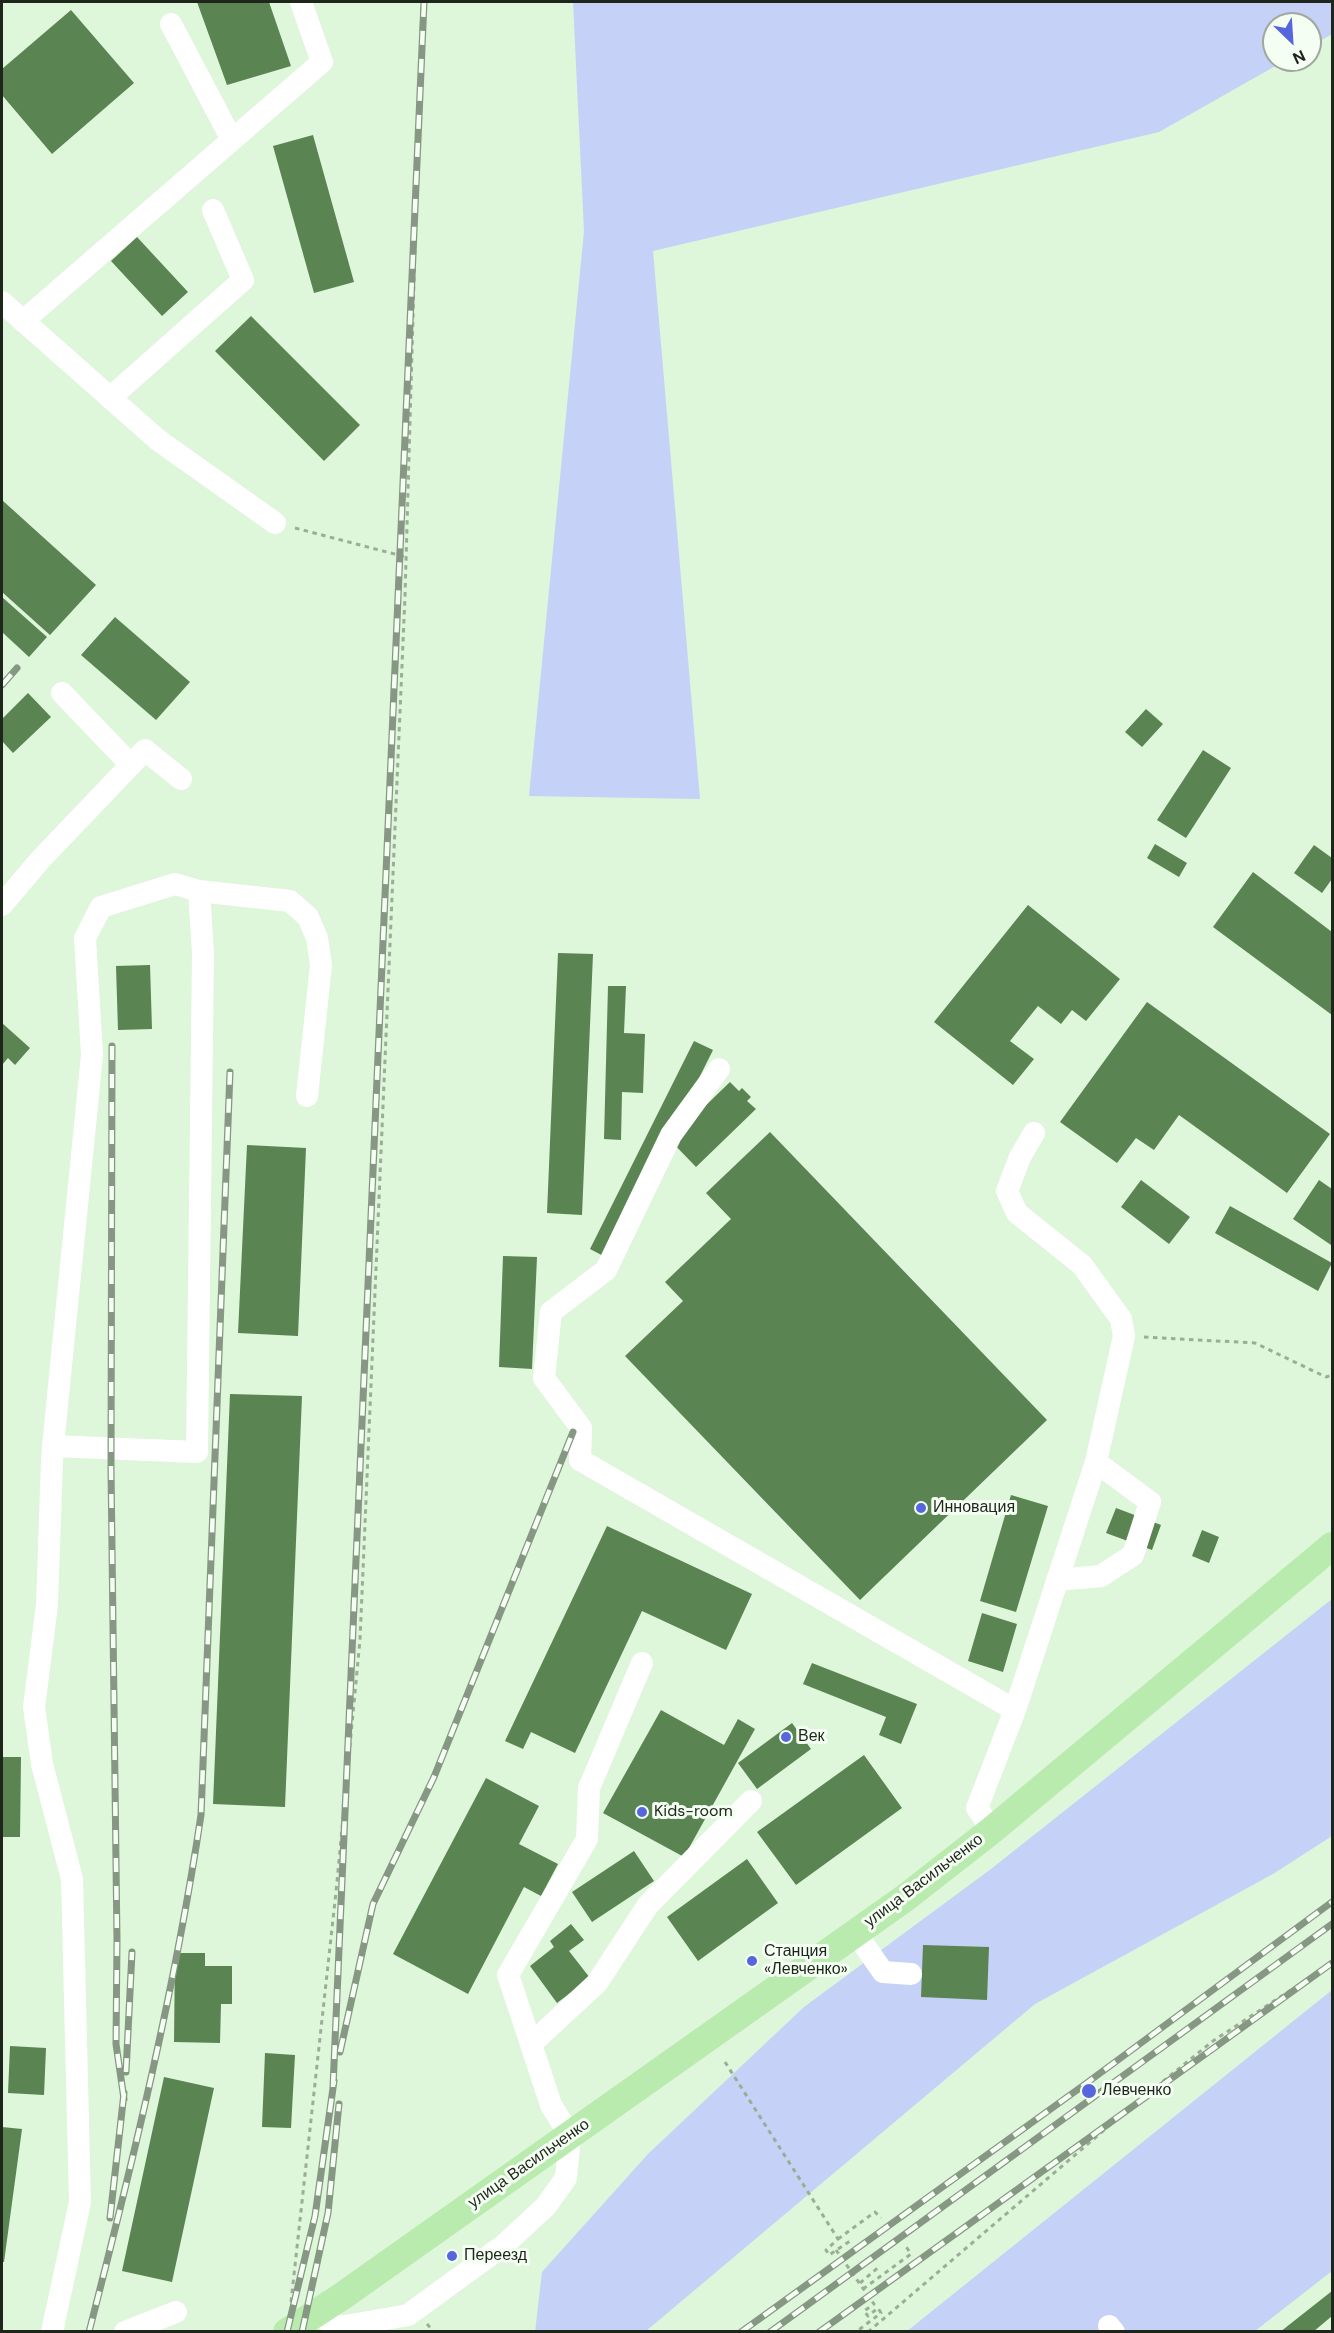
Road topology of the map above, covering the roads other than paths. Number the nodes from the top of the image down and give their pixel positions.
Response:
1 (302, 2) edge
2 (171, 24) dead end
3 (232, 140) junction
4 (213, 210) dead end
5 (2, 302) edge
6 (24, 321) junction
7 (110, 398) junction
8 (275, 523) road end
9 (63, 693) dead end
10 (131, 765) junction
11 (181, 780) dead end
12 (199, 891) junction
13 (2, 905) edge
14 (719, 1069) dead end
15 (308, 1096) dead end
16 (1034, 1133) dead end
17 (53, 1446) junction
18 (1096, 1462) junction
19 (1332, 1546) edge
20 (1057, 1580) junction
21 (642, 1663) dead end
22 (1015, 1710) junction
23 (751, 1801) dead end
24 (992, 1830) junction
25 (855, 1932) junction
26 (911, 1974) dead end
27 (531, 2044) junction
28 (570, 2136) junction
29 (176, 2312) dead end
30 (297, 2318) edge
31 (52, 2331) edge
32 (125, 2331) edge

1 - 3 street
2 - 3 street
3 - 6 street
4 - 7 street
5 - 6 street
6 - 7 street
7 - 8 street
9 - 10 street
10 - 11 street
10 - 13 street
12 - 15 street
12 - 17 street
12 - 17 street
14 - 22 street
16 - 18 street
17 - 31 street
18 - 20 street
18 - 20 street
19 - 24 main road, улица Васильченко
20 - 22 street
21 - 27 street
22 - 24 street
23 - 27 street
24 - 25 main road, улица Васильченко
25 - 26 street
25 - 28 main road, улица Васильченко
27 - 28 street
28 - 30 main road, улица Васильченко
28 - 30 street
29 - 32 street

